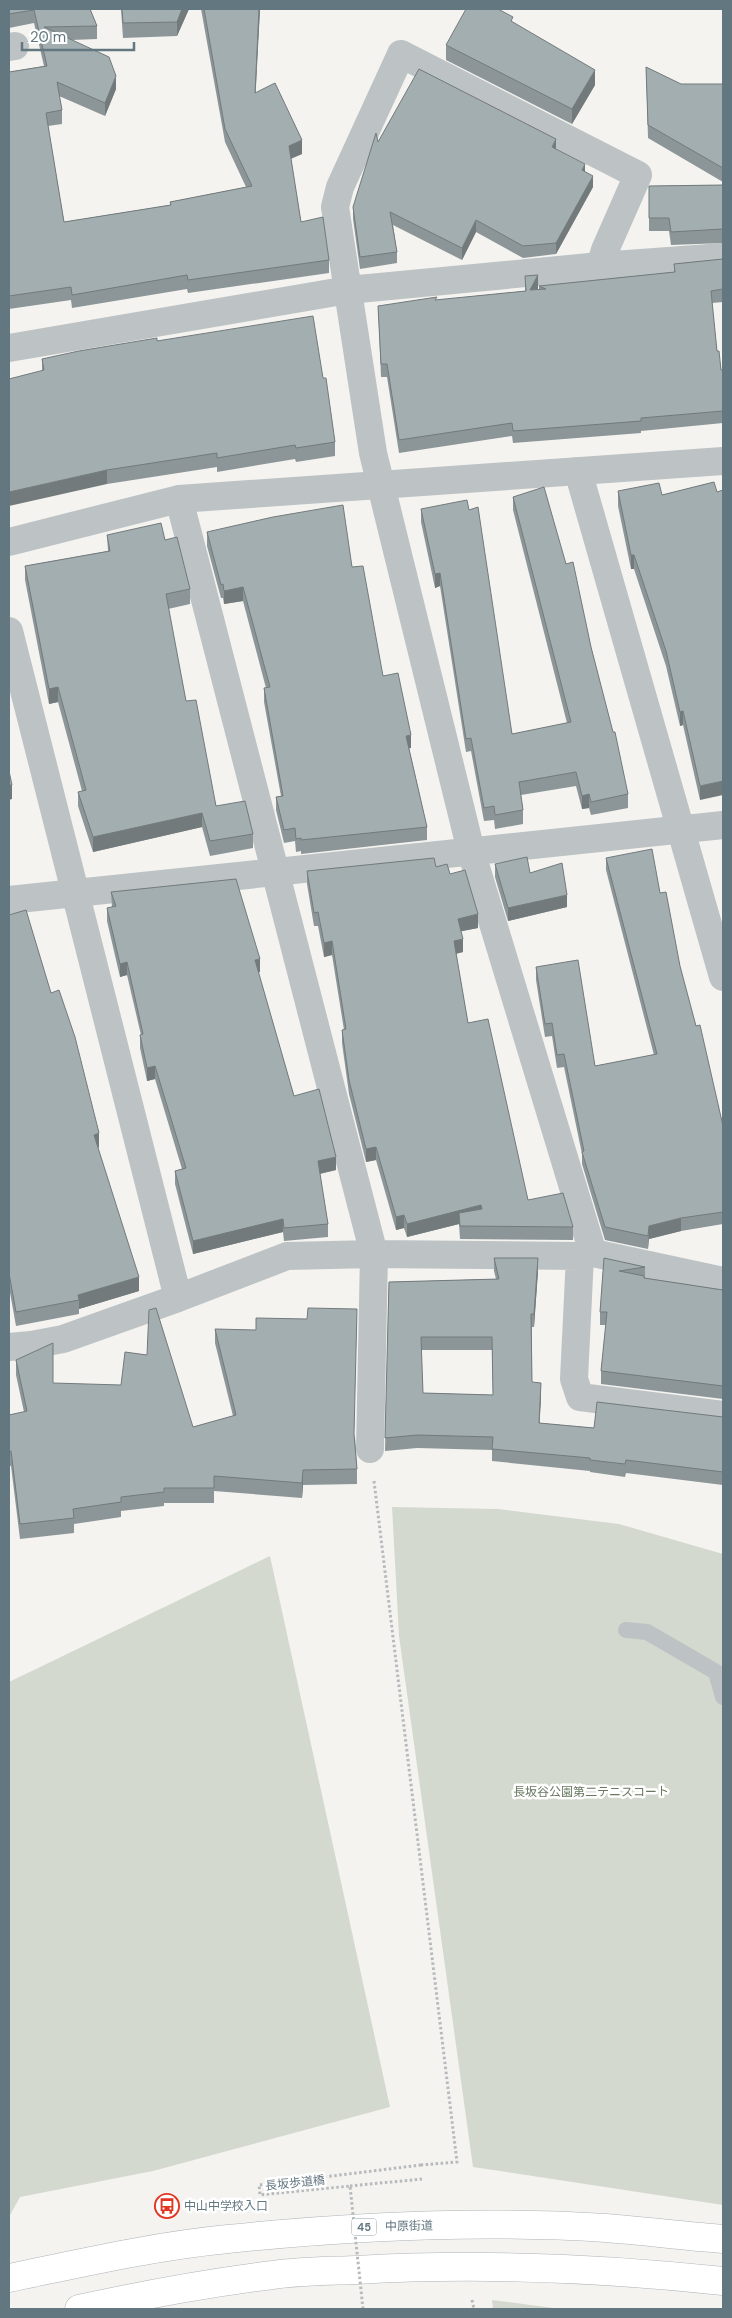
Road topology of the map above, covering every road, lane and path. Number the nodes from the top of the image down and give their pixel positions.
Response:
1 (723, 257) edge
2 (600, 266) junction
3 (348, 290) junction
4 (9, 348) edge
5 (723, 461) edge
6 (578, 471) junction
7 (381, 484) junction
8 (179, 499) junction
9 (9, 542) edge
10 (9, 631) edge
11 (723, 825) edge
12 (682, 829) junction
13 (470, 851) junction
14 (276, 871) junction
15 (76, 894) junction
16 (9, 900) edge
17 (723, 977) edge
18 (374, 1254) junction
19 (586, 1254) junction
20 (723, 1281) edge
21 (178, 1298) junction
22 (9, 1347) edge
23 (723, 1415) edge
24 (370, 1449) joint
25 (626, 1630) dead end
26 (723, 1697) edge
27 (422, 2178) dead end
28 (350, 2186) junction
29 (723, 2239) edge
30 (9, 2278) edge
31 (723, 2282) edge
32 (79, 2309) edge
33 (363, 2309) edge

1 - 2 street
2 - 3 street
2 - 3 street
3 - 4 street
3 - 7 street
5 - 6 street
6 - 7 street
6 - 12 street
7 - 8 street
7 - 13 street
8 - 9 street
8 - 14 street
10 - 15 street
11 - 12 street
12 - 13 street
12 - 17 street
13 - 14 street
13 - 19 street
14 - 15 street
14 - 18 street
15 - 16 street
15 - 21 street
18 - 19 street
18 - 21 street
18 - 24 street
19 - 20 street
19 - 23 street
21 - 22 street
24 - 28 path, 長坂歩道橋, bridge
25 - 26 lane
27 - 28 path
28 - 33 path, bridge
29 - 30 main road, 中原街道 / 45
31 - 32 main road

